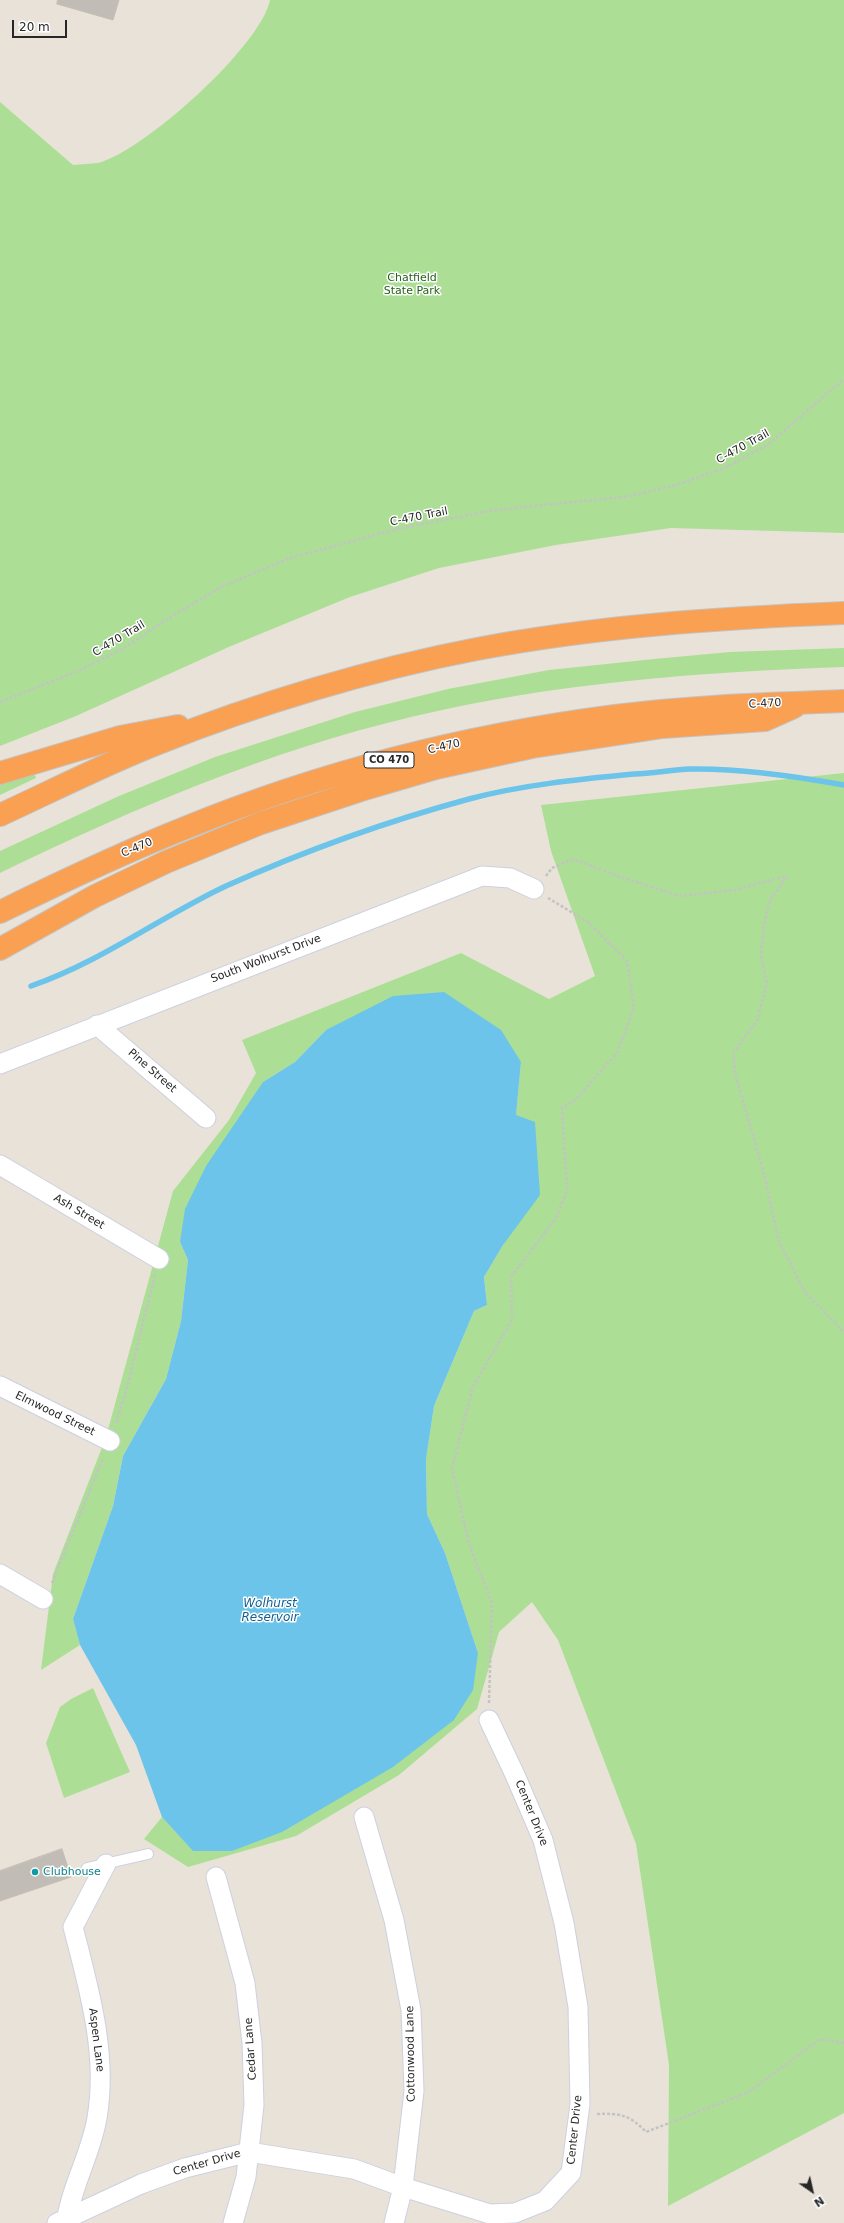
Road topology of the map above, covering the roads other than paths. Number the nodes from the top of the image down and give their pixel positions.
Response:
1 (844, 613) edge
2 (844, 701) edge
3 (802, 703) junction
4 (215, 723) junction
5 (0, 772) edge
6 (0, 815) edge
7 (534, 889) road end
8 (0, 912) edge
9 (0, 949) edge
10 (97, 1025) junction
11 (0, 1064) edge
12 (206, 1118) dead end
13 (0, 1165) edge
14 (159, 1259) dead end
15 (0, 1386) edge
16 (110, 1441) dead end
17 (0, 1574) edge
18 (43, 1599) dead end
19 (488, 1720) road end
20 (364, 1817) dead end
21 (148, 1854) dead end
22 (106, 1864) junction
23 (87, 1868) dead end
24 (216, 1877) dead end
25 (249, 2152) junction
26 (403, 2187) junction
27 (63, 2221) edge
28 (232, 2223) edge
29 (394, 2223) edge

1 - 4 highway
2 - 3 highway, C-470 / CO 470
3 - 8 highway, C-470 / CO 470
3 - 9 highway
4 - 5 highway
4 - 6 highway
7 - 10 street, South Wolhurst Drive
10 - 11 street, South Wolhurst Drive
10 - 12 street, Pine Street
13 - 14 street, Ash Street
15 - 16 street, Elmwood Street
17 - 18 street
19 - 26 street, Center Drive
20 - 26 street, Cottonwood Lane
21 - 22 lane
22 - 23 lane
22 - 27 street, Aspen Lane
24 - 25 street, Cedar Lane
25 - 26 street, Center Drive
25 - 27 street, Center Drive
25 - 28 street, Cedar Lane
26 - 29 street, Cottonwood Lane

